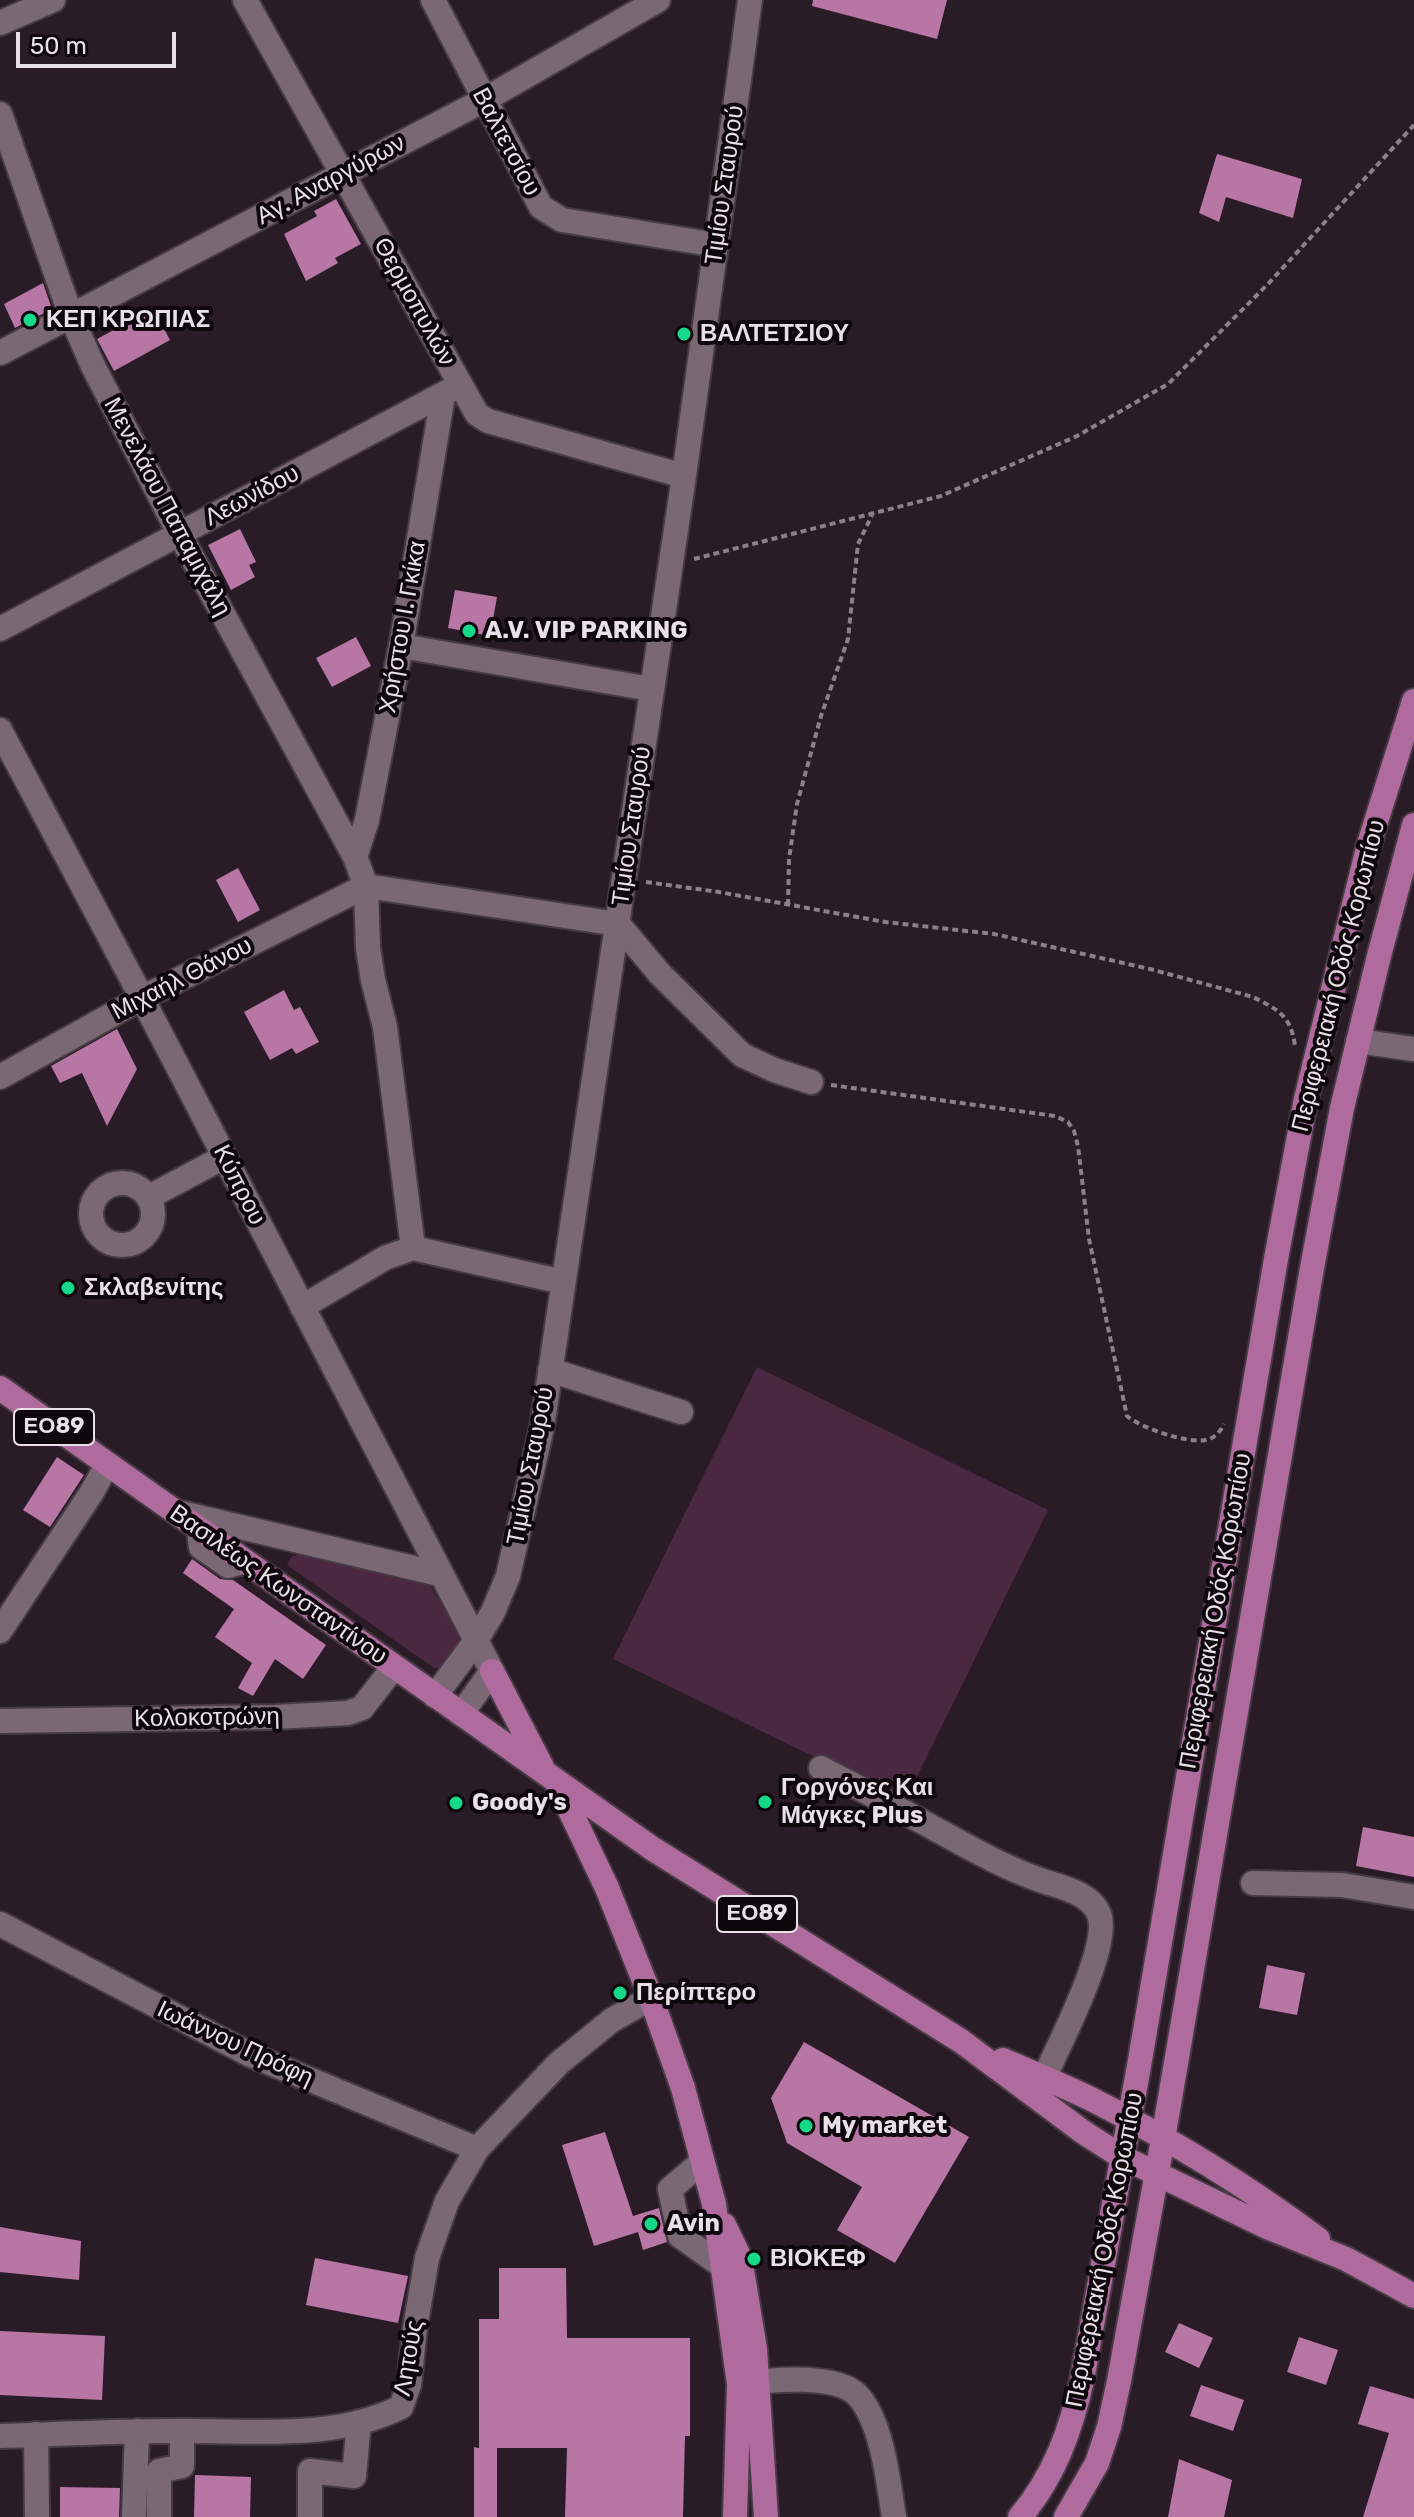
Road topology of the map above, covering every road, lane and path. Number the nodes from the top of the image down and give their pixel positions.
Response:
1 (53, 0) edge
2 (245, 0) edge
3 (433, 0) edge
4 (658, 0) edge
5 (750, 0) edge
6 (0, 23) edge
7 (484, 100) junction
8 (0, 114) edge
9 (1414, 125) edge
10 (342, 175) junction
11 (717, 245) junction
12 (71, 316) junction
13 (0, 353) edge
14 (452, 390) junction
15 (684, 476) junction
16 (872, 515) junction
17 (180, 535) junction
18 (670, 565) junction
19 (0, 629) edge
20 (401, 646) junction
21 (651, 689) junction
22 (1414, 701) edge
23 (0, 730) edge
24 (1414, 825) edge
25 (355, 857) junction
26 (624, 879) junction
27 (366, 886) junction
28 (788, 905) junction
29 (618, 924) junction
30 (142, 998) junction
31 (1358, 1041) junction
32 (1414, 1049) edge
33 (1294, 1053) dead end
34 (0, 1077) edge
35 (811, 1082) joint
36 (224, 1157) junction
37 (149, 1197) dead end
38 (413, 1248) junction
39 (563, 1282) junction
40 (302, 1307) junction
41 (550, 1370) junction
42 (0, 1388) edge
43 (681, 1412) dead end
44 (1228, 1416) dead end
45 (107, 1465) junction
46 (172, 1511) junction
47 (439, 1574) junction
48 (0, 1631) edge
49 (475, 1642) junction
50 (394, 1667) junction
51 (492, 1671) junction
52 (435, 1696) junction
53 (461, 1714) junction
54 (0, 1721) edge
55 (821, 1768) dead end
56 (550, 1777) junction
57 (1253, 1883) dead end
58 (1414, 1897) edge
59 (0, 1924) edge
60 (651, 1998) junction
61 (961, 2041) junction
62 (1044, 2078) junction
63 (1129, 2119) junction
64 (1163, 2139) junction
65 (477, 2149) junction
66 (1122, 2157) junction
67 (702, 2162) junction
68 (1157, 2175) junction
69 (714, 2204) junction
70 (1346, 2259) junction
71 (721, 2265) junction
72 (1414, 2296) edge
73 (749, 2383) junction
74 (359, 2422) junction
75 (137, 2431) junction
76 (182, 2431) junction
77 (36, 2434) junction
78 (0, 2436) edge
79 (37, 2517) edge
80 (134, 2517) edge
81 (159, 2517) edge
82 (310, 2517) edge
83 (735, 2517) edge
84 (766, 2517) edge
85 (894, 2517) edge
86 (1020, 2517) edge
87 (1066, 2517) edge

1 - 6 street
2 - 10 street, Θερμοπυλών
3 - 7 street, Βαλτετσίου
4 - 7 street, Αγ. Αναργύρων
5 - 11 street, Τιμίου Σταυρού
7 - 10 street, Αγ. Αναργύρων
7 - 11 street, Βαλτετσίου
8 - 12 street, Μενελάου Παπαμιχάλη
9 - 16 path
10 - 12 street, Αγ. Αναργύρων
10 - 14 street, Θερμοπυλών
11 - 15 street, Τιμίου Σταυρού
12 - 13 street, Αγ. Αναργύρων
12 - 17 street, Μενελάου Παπαμιχάλη
14 - 15 street, Θερμοπυλών
14 - 17 street, Λεωνίδου
14 - 20 street, Χρήστου Ι. Γκίκα
15 - 18 street, Τιμίου Σταυρού
16 - 18 path
16 - 28 path
17 - 19 street, Λεωνίδου
17 - 25 street, Μενελάου Παπαμιχάλη
18 - 21 street, Τιμίου Σταυρού
20 - 21 street
20 - 25 street, Χρήστου Ι. Γκίκα
21 - 26 street, Τιμίου Σταυρού
22 - 63 main road, Περιφερειακή Οδός Κορωπίου
23 - 30 street, Κύπρου
24 - 31 main road, Περιφερειακή Οδός Κορωπίου
25 - 27 street, Μενελάου Παπαμιχάλη
26 - 28 path
26 - 29 street, Τιμίου Σταυρού
27 - 29 street
27 - 30 street, Μιχαήλ Θάνου
27 - 38 street, Μενελάου Παπαμιχάλη
28 - 33 path
29 - 35 street
29 - 39 street, Τιμίου Σταυρού
30 - 34 street, Μιχαήλ Θάνου
30 - 36 street, Κύπρου
31 - 32 street
31 - 64 main road, Περιφερειακή Οδός Κορωπίου
35 - 44 path
36 - 37 street
36 - 40 street, Κύπρου
38 - 39 street
38 - 40 street
39 - 41 street, Τιμίου Σταυρού
40 - 47 street, Κύπρου
41 - 43 street
41 - 49 street, Τιμίου Σταυρού
42 - 45 main road, Βασιλέως Κωνσταντίνου / ΕΟ89
45 - 46 main road, Βασιλέως Κωνσταντίνου / ΕΟ89
45 - 48 street
46 - 47 street
46 - 50 main road, Βασιλέως Κωνσταντίνου / ΕΟ89
47 - 49 street, Κύπρου
49 - 51 street, Κύπρου
49 - 52 street, Τιμίου Σταυρού
50 - 52 main road, Βασιλέως Κωνσταντίνου / ΕΟ89
50 - 54 street, Κολοκοτρώνη
51 - 53 street
51 - 56 main road
52 - 53 main road, Βασιλέως Κωνσταντίνου / ΕΟ89
53 - 56 main road, Βασιλέως Κωνσταντίνου / ΕΟ89
55 - 62 street
56 - 60 main road
56 - 61 main road, ΕΟ89
57 - 58 street
59 - 65 street, Ιωάννου Πρόφη
60 - 65 street, Λητούς
60 - 67 main road
61 - 62 main road, ΕΟ89
61 - 66 main road, ΕΟ89
62 - 63 main road, ΕΟ89
63 - 64 main road, ΕΟ89
63 - 66 main road, Περιφερειακή Οδός Κορωπίου
64 - 68 main road, Περιφερειακή Οδός Κορωπίου
64 - 70 main road, ΕΟ89
65 - 74 street, Λητούς
66 - 68 main road, ΕΟ89
66 - 86 main road, Περιφερειακή Οδός Κορωπίου
67 - 69 main road
67 - 71 street
68 - 70 main road, ΕΟ89
68 - 87 main road, Περιφερειακή Οδός Κορωπίου
69 - 71 main road
69 - 73 main road
70 - 72 main road, ΕΟ89
71 - 73 main road
73 - 83 main road
73 - 84 main road
73 - 85 street
74 - 76 street, Λητούς
74 - 82 street
75 - 76 street, Λητούς
75 - 77 street, Λητούς
75 - 80 street
76 - 81 street
77 - 78 street, Λητούς
77 - 79 street

